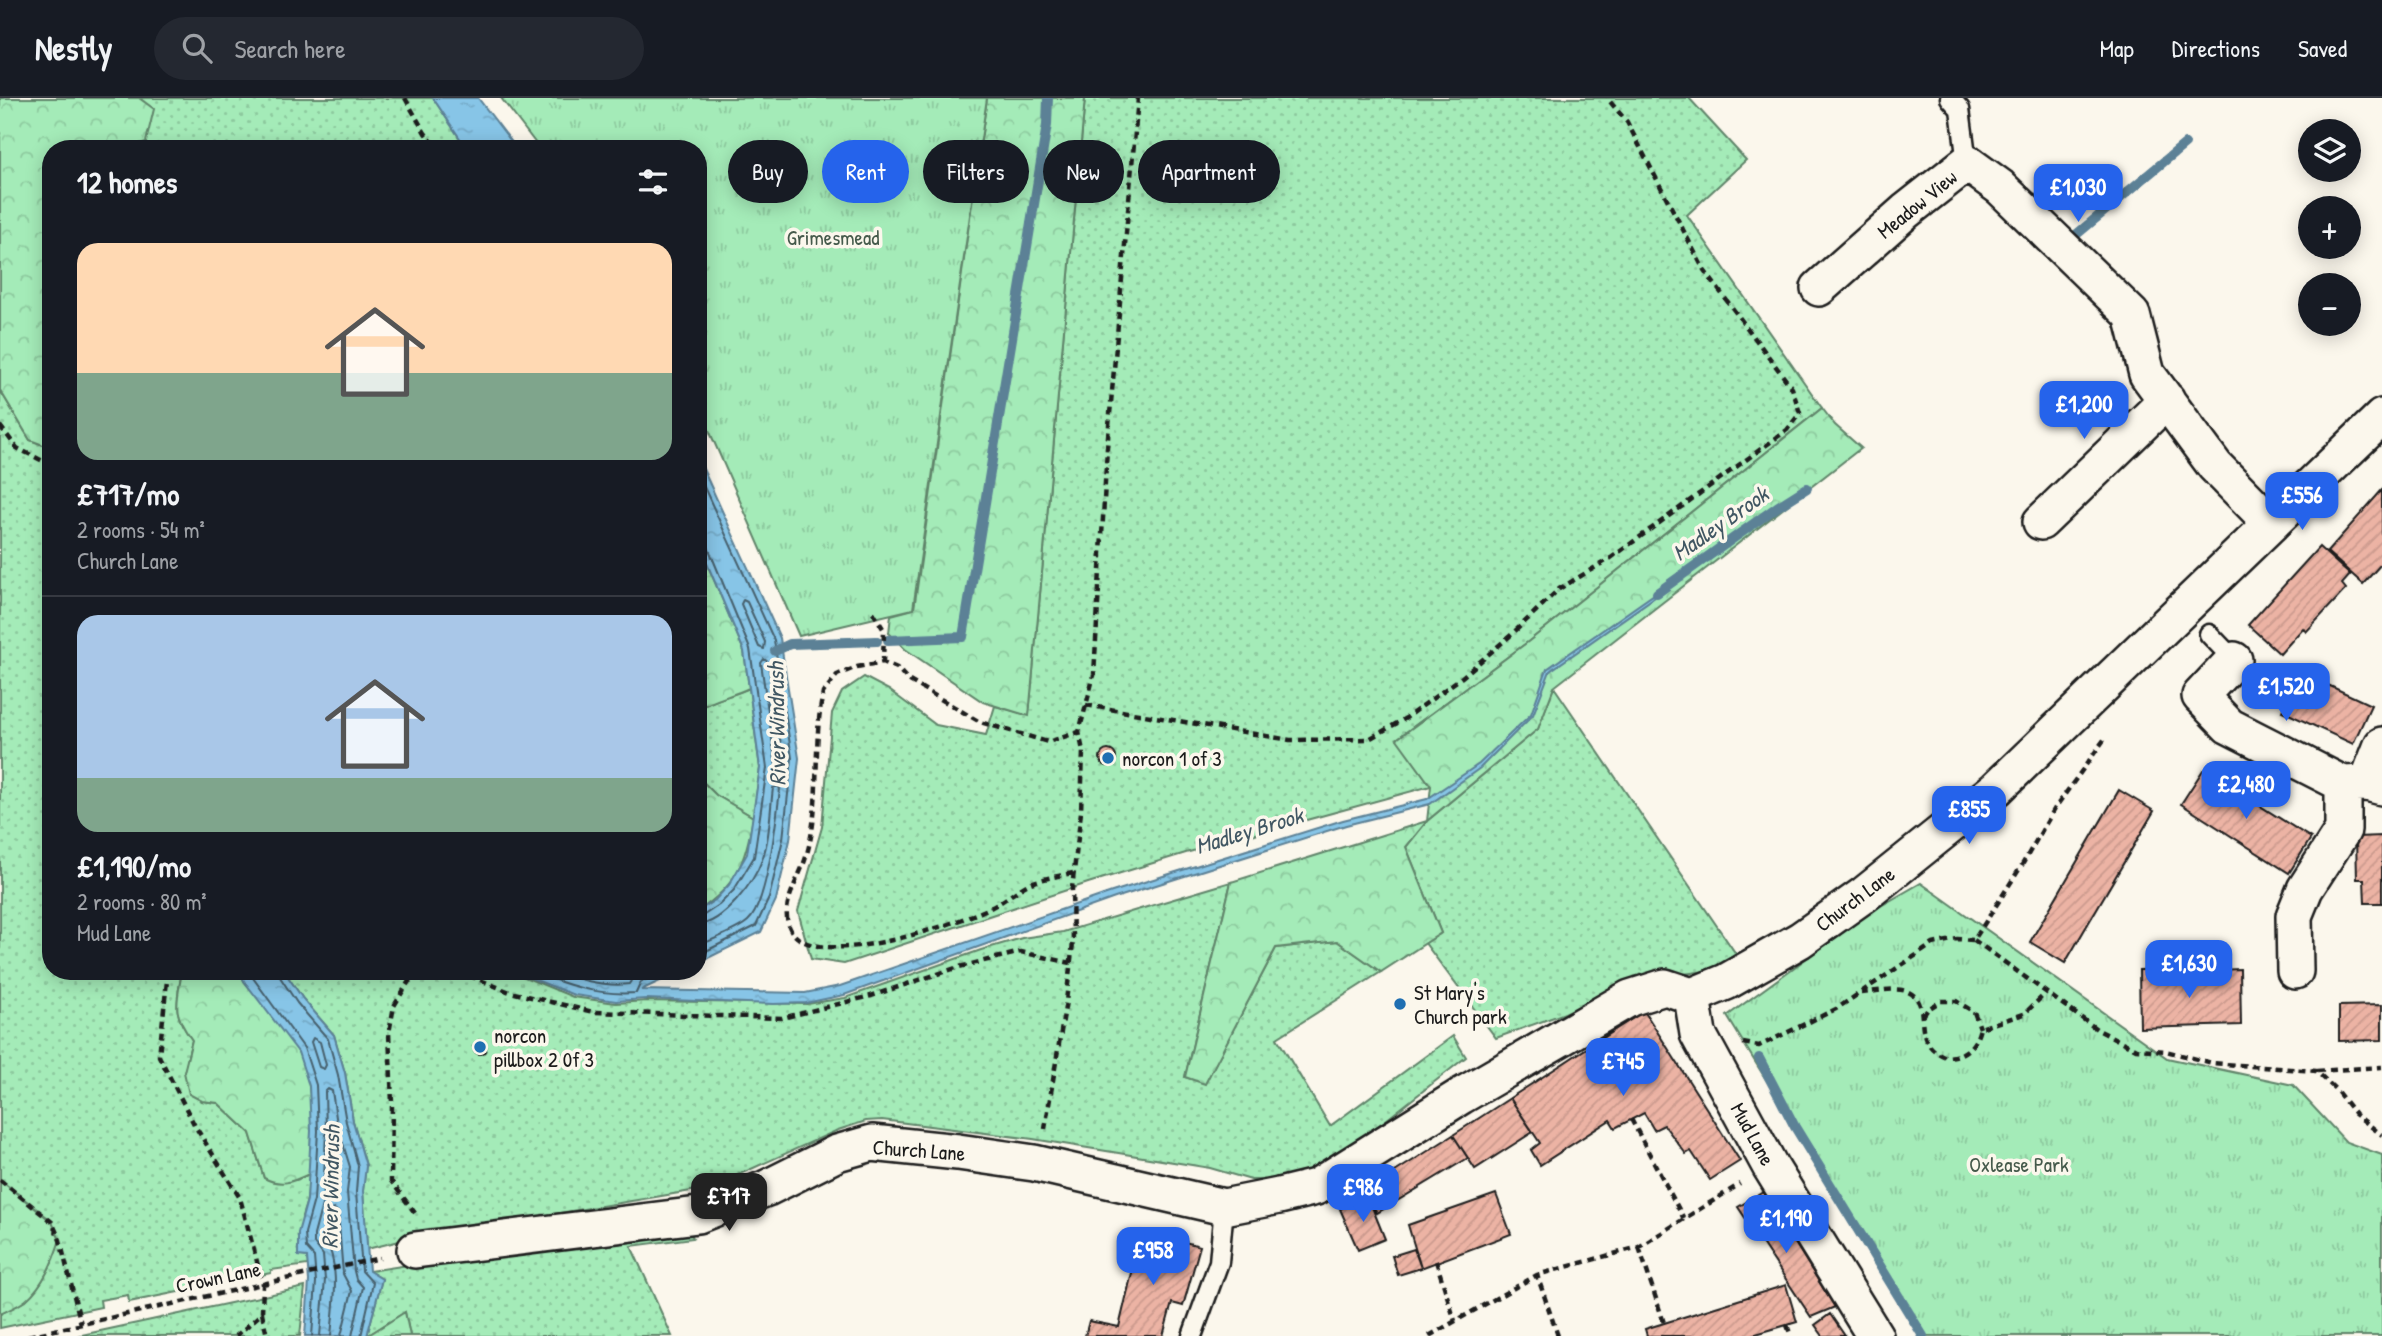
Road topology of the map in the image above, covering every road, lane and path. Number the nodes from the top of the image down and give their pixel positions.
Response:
1 (405, 98) edge
2 (1138, 98) edge
3 (1607, 98) edge
4 (1950, 98) edge
5 (431, 140) edge
6 (1967, 163) junction
7 (1819, 288) dead end
8 (2167, 400) junction
9 (2382, 417) edge
10 (0, 426) edge
11 (42, 460) edge
12 (2040, 522) dead end
13 (2271, 523) junction
14 (873, 612) dead end
15 (2209, 634) dead end
16 (2234, 660) joint
17 (883, 662) junction
18 (1086, 705) junction
19 (1079, 732) junction
20 (2109, 732) dead end
21 (2382, 745) edge
22 (2364, 785) edge
23 (1073, 873) junction
24 (1974, 940) junction
25 (1071, 962) junction
26 (2295, 971) dead end
27 (167, 980) edge
28 (413, 980) edge
29 (480, 980) edge
30 (1860, 993) junction
31 (2046, 993) junction
32 (1692, 996) junction
33 (1923, 1016) junction
34 (1980, 1028) junction
35 (1698, 1034) junction
36 (2382, 1067) edge
37 (2316, 1071) junction
38 (1631, 1119) dead end
39 (1033, 1126) dead end
40 (1046, 1128) junction
41 (2382, 1135) edge
42 (1034, 1163) junction
43 (1770, 1166) junction
44 (0, 1180) edge
45 (1224, 1207) junction
46 (1684, 1219) junction
47 (416, 1234) junction
48 (1639, 1247) junction
49 (1436, 1262) dead end
50 (1537, 1275) junction
51 (263, 1284) junction
52 (262, 1313) junction
53 (1455, 1321) junction
54 (1664, 1323) dead end
55 (81, 1324) junction
56 (1787, 1325) dead end
57 (28, 1336) edge
58 (236, 1336) edge
59 (267, 1336) edge
60 (1192, 1336) edge
61 (1429, 1336) edge
62 (1559, 1336) edge
63 (1791, 1336) edge
64 (1875, 1336) edge

1 - 5 path
2 - 18 path
3 - 18 path
4 - 6 lane
6 - 7 street, Meadow View
6 - 8 street, Meadow View
8 - 12 street
8 - 13 street, Meadow View
9 - 13 street, Church Lane
10 - 11 path
13 - 32 street, Church Lane
14 - 17 path
15 - 16 lane
16 - 22 street
17 - 19 path
17 - 23 path
18 - 19 path
19 - 23 path
20 - 24 path
21 - 22 street
22 - 26 street
23 - 25 path
24 - 30 path
24 - 31 path
25 - 29 path
25 - 40 path
27 - 51 path
28 - 47 path
30 - 33 path
30 - 35 path
31 - 34 path
31 - 37 path
32 - 35 street, Mud Lane
32 - 45 street, Church Lane
33 - 34 path
33 - 34 path
35 - 43 street, Mud Lane
36 - 37 path
37 - 41 path
38 - 46 path
39 - 40 path
40 - 42 path
42 - 45 street, Church Lane
42 - 47 street, Church Lane
43 - 46 path
43 - 64 street, Mud Lane
44 - 55 path
45 - 60 lane
46 - 48 path
47 - 51 path, Crown Lane
48 - 50 path
48 - 54 path
49 - 53 path
50 - 53 path
50 - 62 path
51 - 52 path
51 - 55 path, Crown Lane
52 - 58 path
52 - 59 path
53 - 61 path
55 - 57 path, Crown Lane
56 - 63 path

